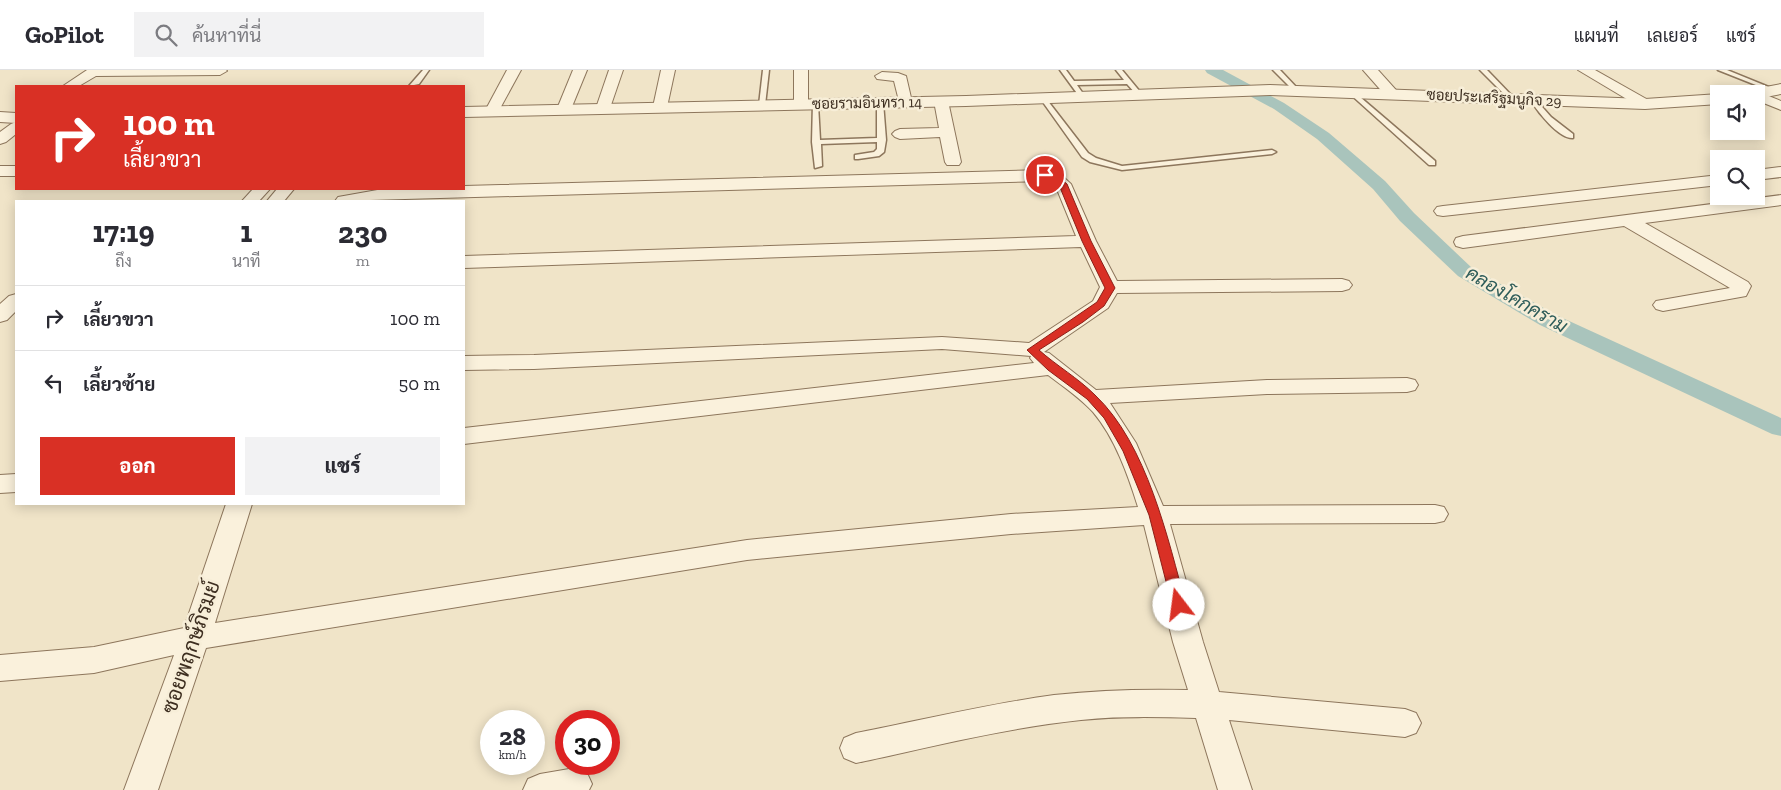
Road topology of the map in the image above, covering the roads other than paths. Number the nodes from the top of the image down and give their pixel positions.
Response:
1 (221, 70) edge
2 (426, 70) edge
3 (514, 70) edge
4 (580, 70) edge
5 (616, 70) edge
6 (668, 70) edge
7 (766, 70) edge
8 (802, 70) edge
9 (1063, 70) edge
10 (1119, 70) edge
11 (1276, 70) edge
12 (1370, 70) edge
13 (1483, 70) edge
14 (1585, 70) edge
15 (1721, 70) edge
16 (97, 71) edge
17 (882, 76) dead end
18 (72, 85) edge
19 (203, 85) edge
20 (413, 85) edge
21 (1133, 88) junction
22 (1077, 89) junction
23 (1777, 89) edge
24 (1270, 90) joint
25 (1296, 90) junction
26 (1351, 92) junction
27 (1391, 93) junction
28 (1042, 97) junction
29 (1765, 98) edge
30 (1513, 100) junction
31 (1710, 100) edge
32 (941, 101) junction
33 (1534, 101) junction
34 (880, 102) junction
35 (905, 102) junction
36 (808, 104) junction
37 (1645, 104) junction
38 (762, 105) junction
39 (1781, 106) edge
40 (660, 107) junction
41 (603, 108) junction
42 (564, 109) junction
43 (492, 111) junction
44 (465, 112) edge
45 (0, 117) edge
46 (15, 118) edge
47 (15, 128) edge
48 (946, 132) junction
49 (900, 134) dead end
50 (1570, 136) dead end
51 (0, 139) edge
52 (882, 140) junction
53 (816, 142) junction
54 (1272, 152) dead end
55 (858, 157) dead end
56 (953, 162) dead end
57 (1432, 164) dead end
58 (818, 166) dead end
59 (0, 171) edge
60 (15, 171) edge
61 (1781, 172) edge
62 (1765, 174) edge
63 (1710, 181) edge
64 (261, 190) edge
65 (285, 190) edge
66 (251, 200) edge
67 (276, 200) edge
68 (350, 200) edge
69 (1781, 200) edge
70 (1443, 211) dead end
71 (1626, 220) junction
72 (1087, 241) junction
73 (1463, 242) dead end
74 (465, 262) edge
75 (1342, 285) dead end
76 (1110, 288) junction
77 (15, 301) edge
78 (1663, 305) dead end
79 (0, 316) edge
80 (1042, 359) junction
81 (465, 363) edge
82 (1407, 385) dead end
83 (1091, 397) junction
84 (465, 436) edge
85 (15, 483) edge
86 (0, 484) edge
87 (239, 505) edge
88 (1435, 514) dead end
89 (1155, 515) junction
90 (195, 638) junction
91 (0, 668) edge
92 (1208, 704) junction
93 (1405, 724) dead end
94 (856, 748) dead end
95 (575, 784) dead end
96 (141, 790) edge
97 (540, 790) edge
98 (1235, 790) edge

1 - 16 street
1 - 19 street
2 - 20 lane
3 - 43 street
4 - 42 street
5 - 41 street
6 - 40 street
7 - 38 lane
8 - 36 street
9 - 22 lane
10 - 21 lane
11 - 25 lane
12 - 27 street
13 - 30 lane
14 - 37 street
15 - 23 lane
16 - 18 street
17 - 35 street
21 - 22 street, ซอยรามอินทรา 14
21 - 24 street, ซอยรามอินทรา 14
22 - 28 street, ซอยรามอินทรา 14
24 - 25 street, ซอยประเสริฐมนูกิจ 29
25 - 26 street, ซอยประเสริฐมนูกิจ 29
26 - 27 street, ซอยประเสริฐมนูกิจ 29
26 - 57 lane
27 - 30 street, ซอยประเสริฐมนูกิจ 29
28 - 32 street, ซอยรามอินทรา 14
28 - 54 lane
29 - 39 street
30 - 33 street, ซอยประเสริฐมนูกิจ 29
31 - 37 street, ซอยประเสริฐมนูกิจ 29
32 - 35 street, ซอยรามอินทรา 14
32 - 48 street
33 - 37 street, ซอยประเสริฐมนูกิจ 29
33 - 50 lane
34 - 35 street, ซอยรามอินทรา 14
34 - 36 street, ซอยรามอินทรา 14
34 - 52 lane
36 - 38 street, ซอยรามอินทรา 14
36 - 53 lane
38 - 40 street, ซอยรามอินทรา 14
40 - 41 street, ซอยรามอินทรา 14
41 - 42 street, ซอยรามอินทรา 14
42 - 43 street, ซอยรามอินทรา 14
43 - 44 street, ซอยรามอินทรา 14
45 - 46 street
47 - 51 street
48 - 49 street
48 - 56 street
52 - 53 lane
52 - 55 lane
53 - 58 lane
59 - 60 street
61 - 62 street
63 - 70 street
64 - 66 street
65 - 67 street
68 - 72 street
69 - 71 street
71 - 73 street
71 - 78 street
72 - 74 street
72 - 76 street
75 - 76 street
76 - 80 street
77 - 79 street
80 - 81 street
80 - 83 street
80 - 84 street
82 - 83 street
83 - 89 street
85 - 86 street
87 - 90 street, ซอยพฤกษ์ภิรมย์
88 - 89 street
89 - 90 street
89 - 92 street
90 - 91 street
90 - 96 street, ซอยพฤกษ์ภิรมย์
92 - 93 street
92 - 94 street
92 - 98 street
95 - 97 street

